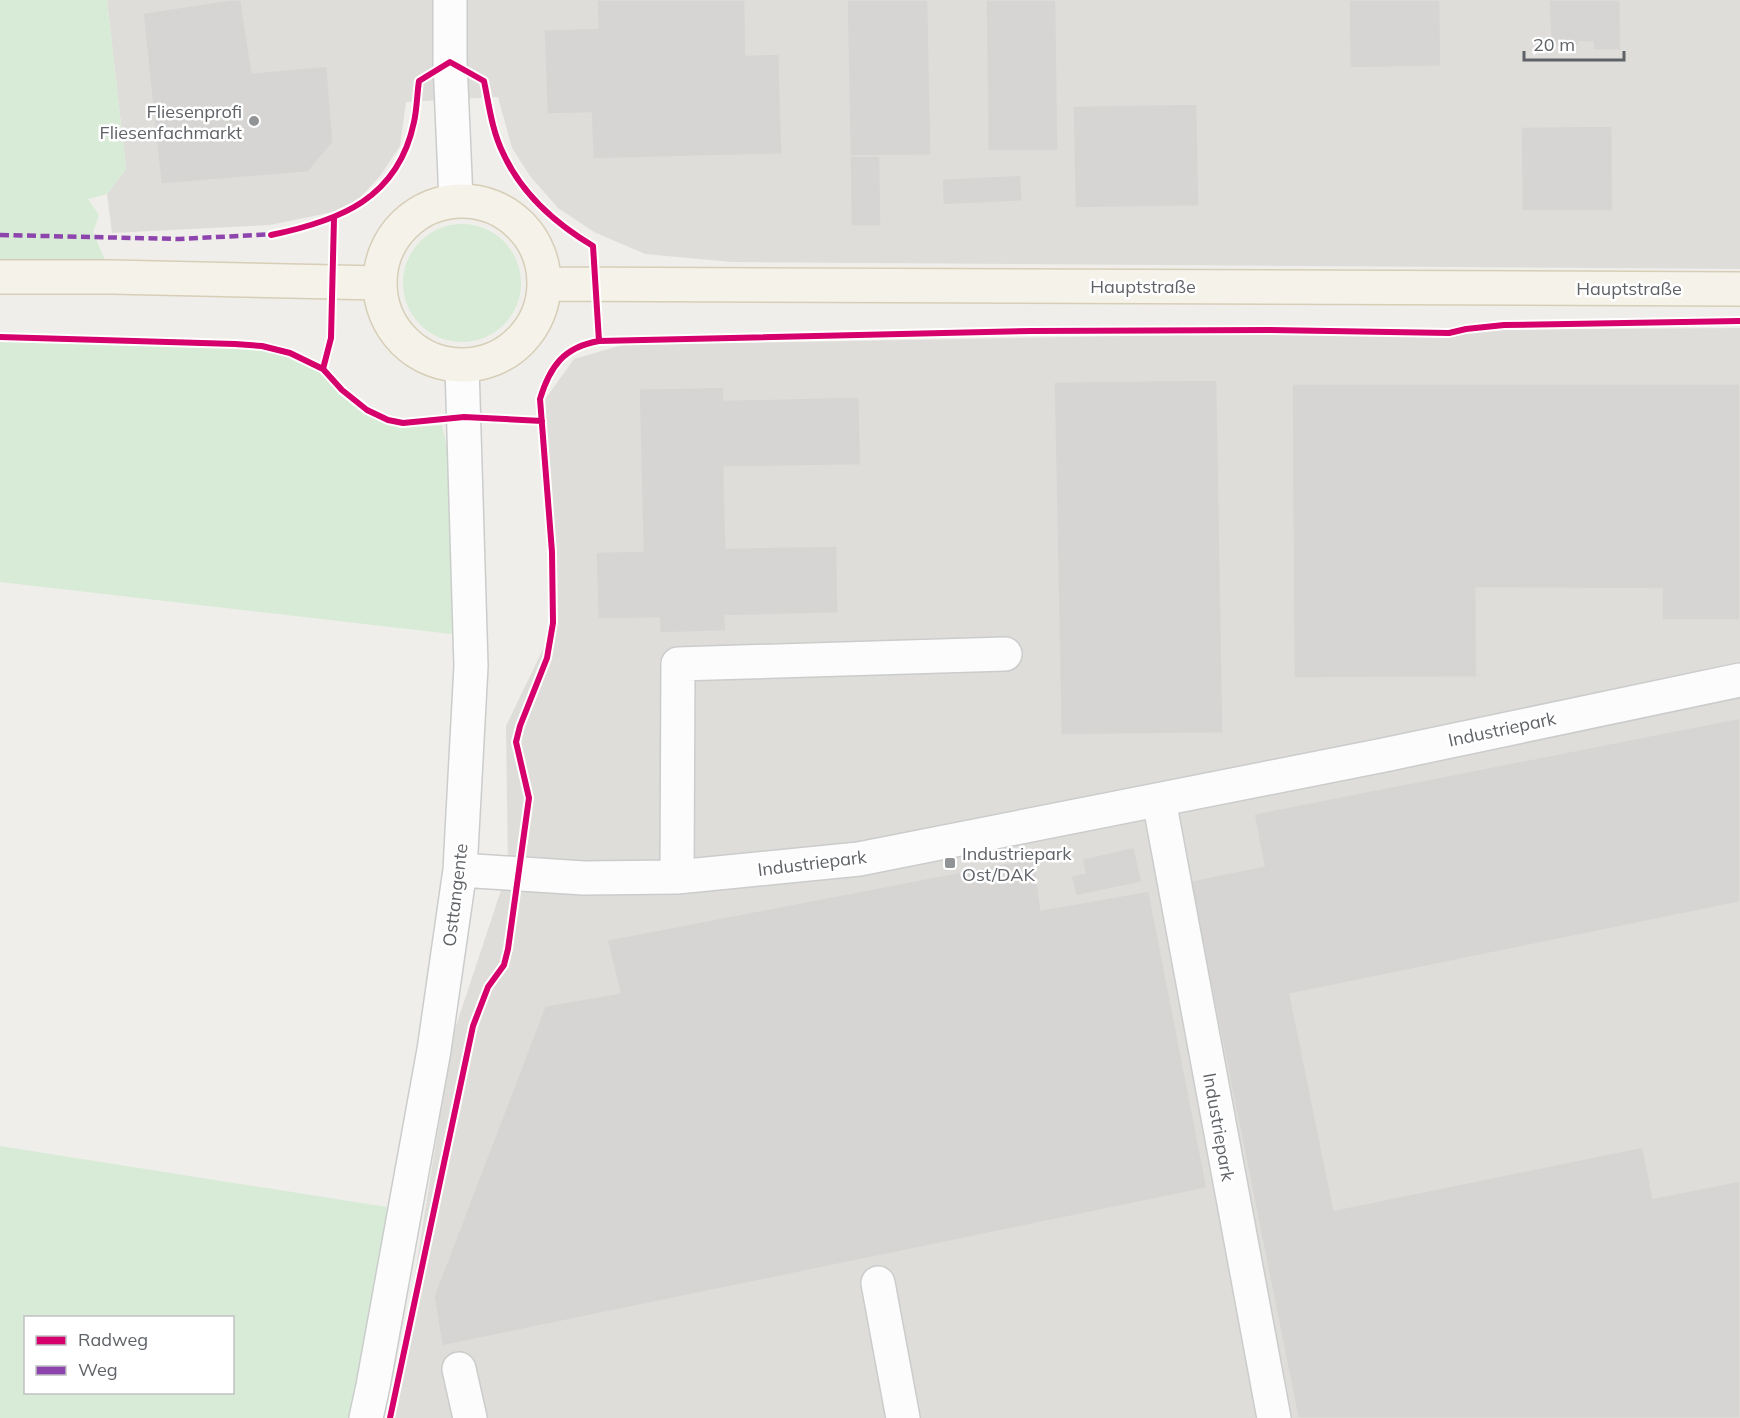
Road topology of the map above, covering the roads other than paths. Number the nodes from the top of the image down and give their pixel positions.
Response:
1 (450, 0) edge
2 (456, 200) junction
3 (0, 277) edge
4 (379, 283) junction
5 (545, 284) junction
6 (1740, 289) edge
7 (462, 366) junction
8 (1005, 654) dead end
9 (1740, 680) edge
10 (1159, 800) junction
11 (460, 870) junction
12 (677, 877) junction
13 (878, 1283) dead end
14 (459, 1369) dead end
15 (366, 1418) edge
16 (470, 1418) edge
17 (903, 1418) edge
18 (1274, 1418) edge

1 - 2 street
2 - 4 main road
2 - 5 main road
3 - 4 main road
4 - 7 main road
5 - 6 main road, Hauptstraße
5 - 7 main road
7 - 11 street, Osttangente
8 - 12 street
9 - 10 street, Industriepark
10 - 12 street, Industriepark
10 - 18 street, Industriepark
11 - 12 street, Industriepark
11 - 15 street, Osttangente
13 - 17 street
14 - 16 street

